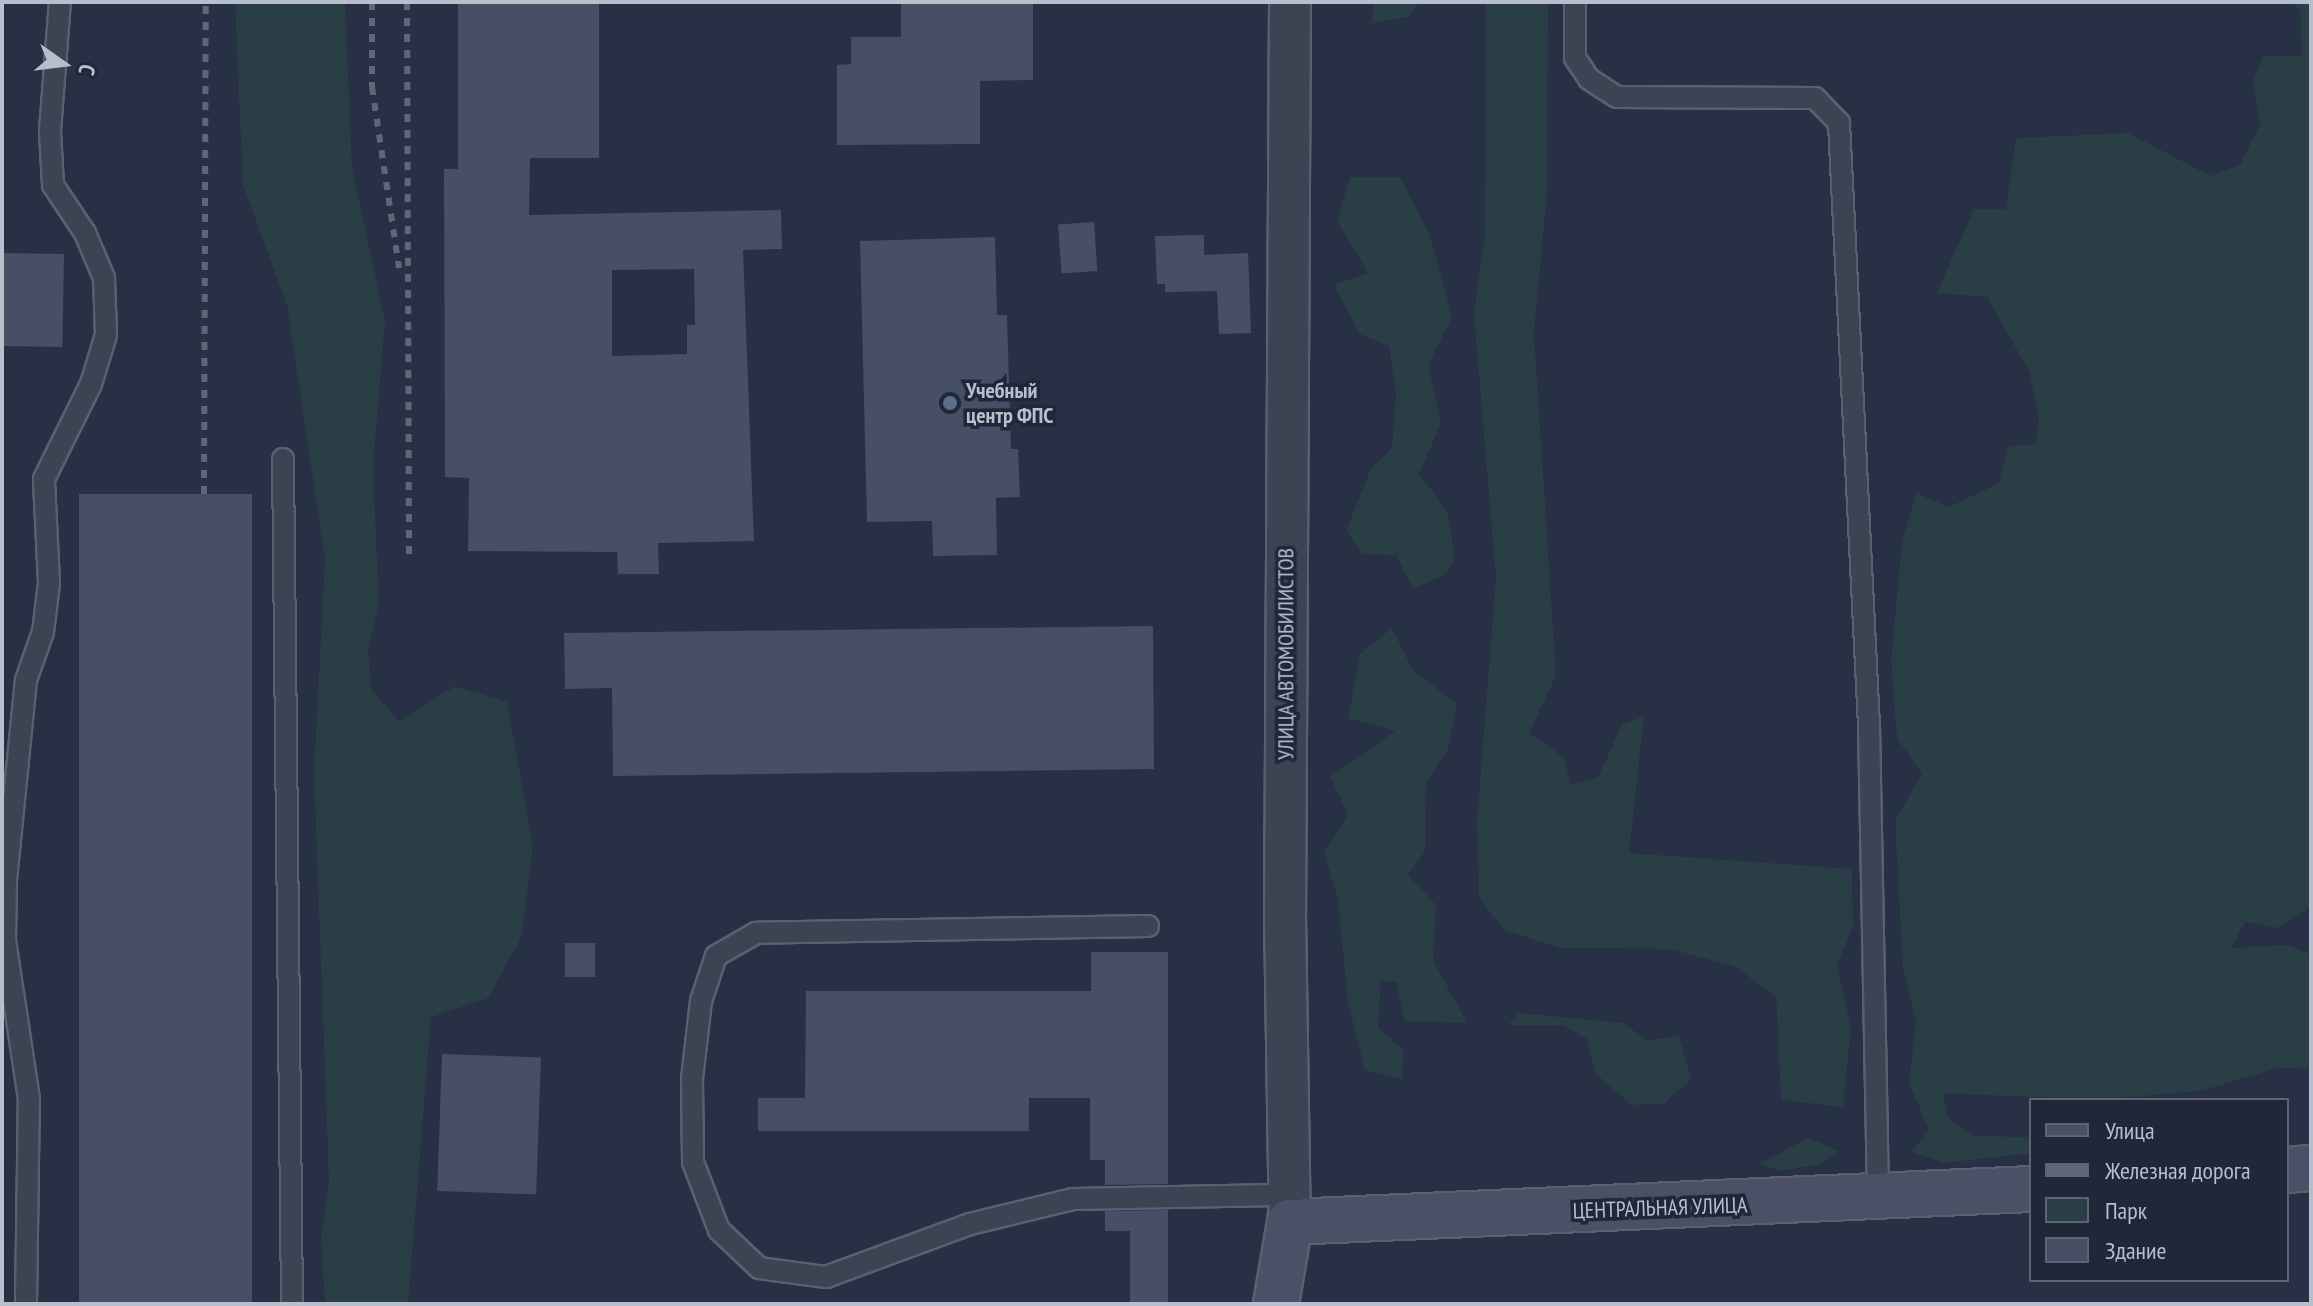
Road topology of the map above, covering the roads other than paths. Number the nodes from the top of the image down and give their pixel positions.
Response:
1 (60, 2) edge
2 (1290, 2) edge
3 (1575, 2) edge
4 (283, 459) dead end
5 (1148, 926) dead end
6 (2311, 1168) edge
7 (2289, 1170) edge
8 (2029, 1189) edge
9 (1878, 1200) junction
10 (1290, 1208) junction
11 (26, 1304) edge
12 (292, 1304) edge
13 (1276, 1304) edge

1 - 11 lane
2 - 10 street, УЛИЦА АВТОМОБИЛИСТОВ
3 - 9 lane
4 - 12 lane
5 - 10 lane
6 - 7 street
8 - 9 street, ЦЕНТРАЛЬНАЯ УЛИЦА
9 - 10 street, ЦЕНТРАЛЬНАЯ УЛИЦА
10 - 13 street, УЛИЦА АВТОМОБИЛИСТОВ

